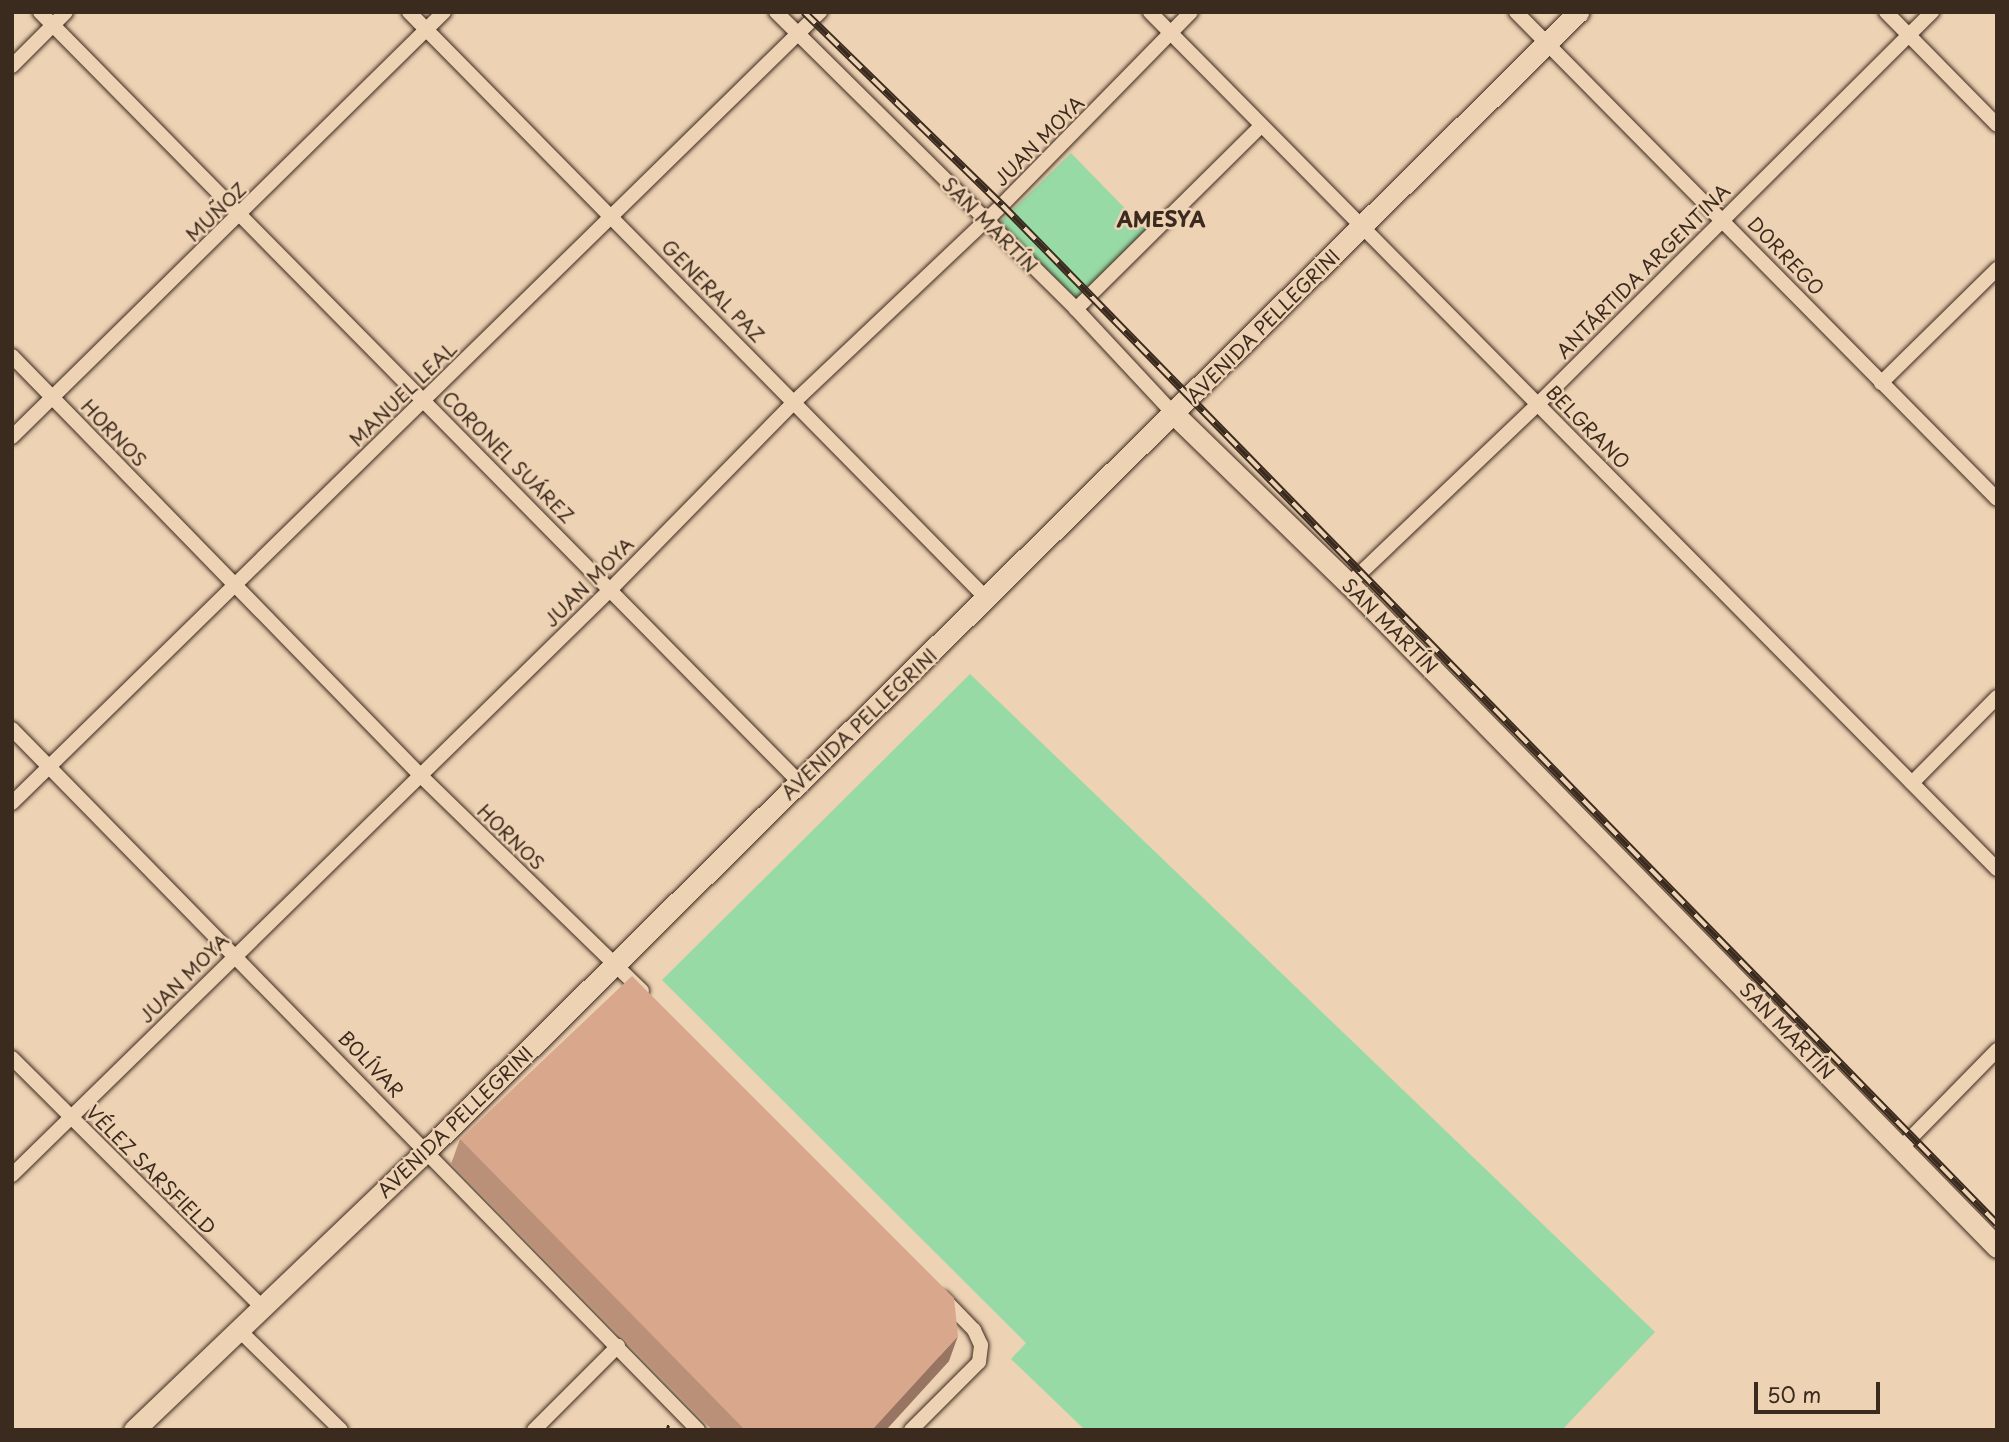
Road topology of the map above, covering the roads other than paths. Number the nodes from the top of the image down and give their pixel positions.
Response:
1 (40, 12) edge
2 (66, 12) edge
3 (409, 12) edge
4 (444, 12) edge
5 (776, 12) edge
6 (820, 12) edge
7 (1150, 12) edge
8 (1191, 12) edge
9 (1516, 12) edge
10 (1578, 12) edge
11 (1886, 12) edge
12 (1932, 12) edge
13 (53, 26) junction
14 (426, 30) junction
15 (1170, 33) junction
16 (798, 34) junction
17 (1908, 35) junction
18 (1547, 43) junction
19 (12, 66) edge
20 (1997, 125) edge
21 (1260, 127) junction
22 (240, 215) junction
23 (611, 216) junction
24 (1723, 218) junction
25 (985, 221) junction
26 (1361, 227) junction
27 (1997, 269) edge
28 (1076, 309) junction
29 (12, 356) edge
30 (1881, 383) junction
31 (53, 398) junction
32 (425, 400) junction
33 (795, 401) junction
34 (1538, 404) junction
35 (1174, 414) junction
36 (12, 438) edge
37 (1997, 499) edge
38 (235, 584) junction
39 (1349, 584) junction
40 (611, 588) junction
41 (987, 599) junction
42 (1997, 697) edge
43 (12, 729) edge
44 (50, 767) junction
45 (419, 774) junction
46 (799, 782) junction
47 (1912, 783) junction
48 (12, 803) edge
49 (1997, 869) edge
50 (235, 954) junction
51 (615, 964) junction
52 (654, 1004) edge
53 (1997, 1050) edge
54 (12, 1058) edge
55 (71, 1118) junction
56 (1901, 1148) junction
57 (427, 1150) junction
58 (12, 1175) edge
59 (1997, 1247) edge
60 (936, 1290) edge
61 (264, 1309) junction
62 (240, 1331) junction
63 (618, 1346) junction
64 (134, 1430) edge
65 (341, 1430) edge
66 (534, 1430) edge
67 (698, 1430) edge
68 (911, 1430) edge

1 - 13 street, CORONEL SUÁREZ
2 - 13 street
3 - 14 street, GENERAL PAZ
4 - 14 street, MUÑOZ
5 - 16 street, SAN MARTÍN
6 - 16 street, MANUEL LEAL
7 - 15 street, BELGRANO
8 - 15 street, JUAN MOYA
9 - 18 street, DORREGO
10 - 18 main road, AVENIDA PELLEGRINI
11 - 17 street
12 - 17 street, ANTÁRTIDA ARGENTINA
13 - 19 street
13 - 22 street, CORONEL SUÁREZ
14 - 22 street, MUÑOZ
14 - 23 street, GENERAL PAZ
15 - 21 street, BELGRANO
15 - 25 street, JUAN MOYA
16 - 23 street, MANUEL LEAL
16 - 25 street, SAN MARTÍN
17 - 20 street
17 - 24 street, ANTÁRTIDA ARGENTINA
18 - 24 street, DORREGO
18 - 26 main road, AVENIDA PELLEGRINI
21 - 26 street, BELGRANO
21 - 28 street
22 - 31 street, MUÑOZ
22 - 32 street, CORONEL SUÁREZ
23 - 32 street, MANUEL LEAL
23 - 33 street, GENERAL PAZ
24 - 30 street, DORREGO
24 - 34 street, ANTÁRTIDA ARGENTINA
25 - 28 street, SAN MARTÍN
25 - 33 street, JUAN MOYA
26 - 34 street, BELGRANO
26 - 35 main road, AVENIDA PELLEGRINI
27 - 30 street
28 - 35 street, SAN MARTÍN
29 - 31 street, HORNOS
30 - 37 street, DORREGO
31 - 36 street, MUÑOZ
31 - 38 street, HORNOS
32 - 38 street, MANUEL LEAL
32 - 40 street, CORONEL SUÁREZ
33 - 40 street, JUAN MOYA
33 - 41 street, GENERAL PAZ
34 - 39 street, ANTÁRTIDA ARGENTINA
34 - 47 street, BELGRANO
35 - 39 main road, SAN MARTÍN
35 - 41 main road, AVENIDA PELLEGRINI
38 - 44 street, MANUEL LEAL
38 - 45 street, HORNOS
39 - 56 main road, SAN MARTÍN
40 - 45 street, JUAN MOYA
40 - 46 street, CORONEL SUÁREZ
41 - 46 main road, AVENIDA PELLEGRINI
42 - 47 street
43 - 44 street, BOLÍVAR
44 - 48 street, MANUEL LEAL
44 - 50 street, BOLÍVAR
45 - 50 street, JUAN MOYA
45 - 51 street, HORNOS
46 - 51 main road, AVENIDA PELLEGRINI
47 - 49 street, BELGRANO
50 - 55 street, JUAN MOYA
50 - 57 street, BOLÍVAR
51 - 52 street, HORNOS
51 - 57 main road, AVENIDA PELLEGRINI
53 - 56 street
54 - 55 street, VÉLEZ SARSFIELD
55 - 58 street, JUAN MOYA
55 - 61 street, VÉLEZ SARSFIELD
56 - 59 main road, SAN MARTÍN
57 - 61 main road, AVENIDA PELLEGRINI
57 - 63 street, BOLÍVAR
60 - 68 street
61 - 62 main road, AVENIDA PELLEGRINI
62 - 64 main road, AVENIDA PELLEGRINI
62 - 65 street
63 - 66 street
63 - 67 street, BOLÍVAR

